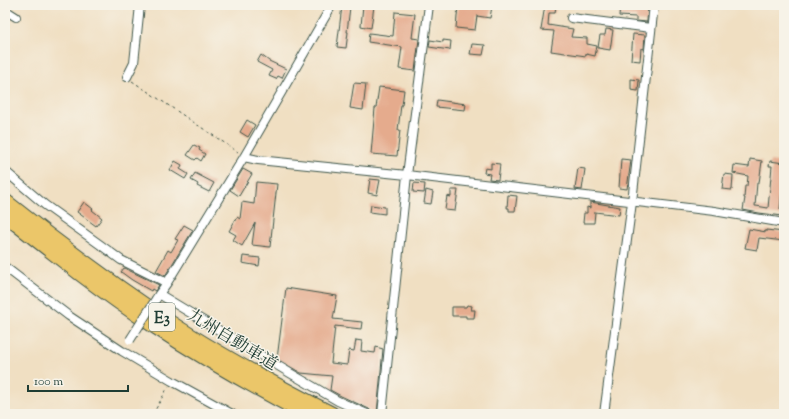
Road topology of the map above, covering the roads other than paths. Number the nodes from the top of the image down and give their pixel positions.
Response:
1 (140, 5) edge
2 (332, 5) edge
3 (429, 5) edge
4 (654, 5) edge
5 (5, 10) edge
6 (16, 17) dead end
7 (571, 18) dead end
8 (651, 28) junction
9 (127, 77) road end
10 (244, 157) junction
11 (5, 171) edge
12 (407, 175) junction
13 (5, 201) edge
14 (632, 202) junction
15 (5, 215) edge
16 (784, 223) edge
17 (5, 267) edge
18 (167, 283) junction
19 (158, 297) junction
20 (122, 351) junction
21 (232, 414) edge
22 (306, 414) edge
23 (332, 414) edge
24 (367, 414) edge
25 (382, 414) edge
26 (604, 414) edge

1 - 9 street
2 - 10 street
3 - 12 street
4 - 8 street
5 - 6 street
7 - 8 street
8 - 14 street
10 - 12 street
10 - 18 street
11 - 18 street
12 - 14 street
12 - 25 street
13 - 23 highway, 九州自動車道 / E3
14 - 16 street
14 - 26 street
15 - 22 highway, 九州自動車道 / E3
17 - 20 street
18 - 19 street
19 - 20 street, bridge
19 - 24 street
20 - 21 street

